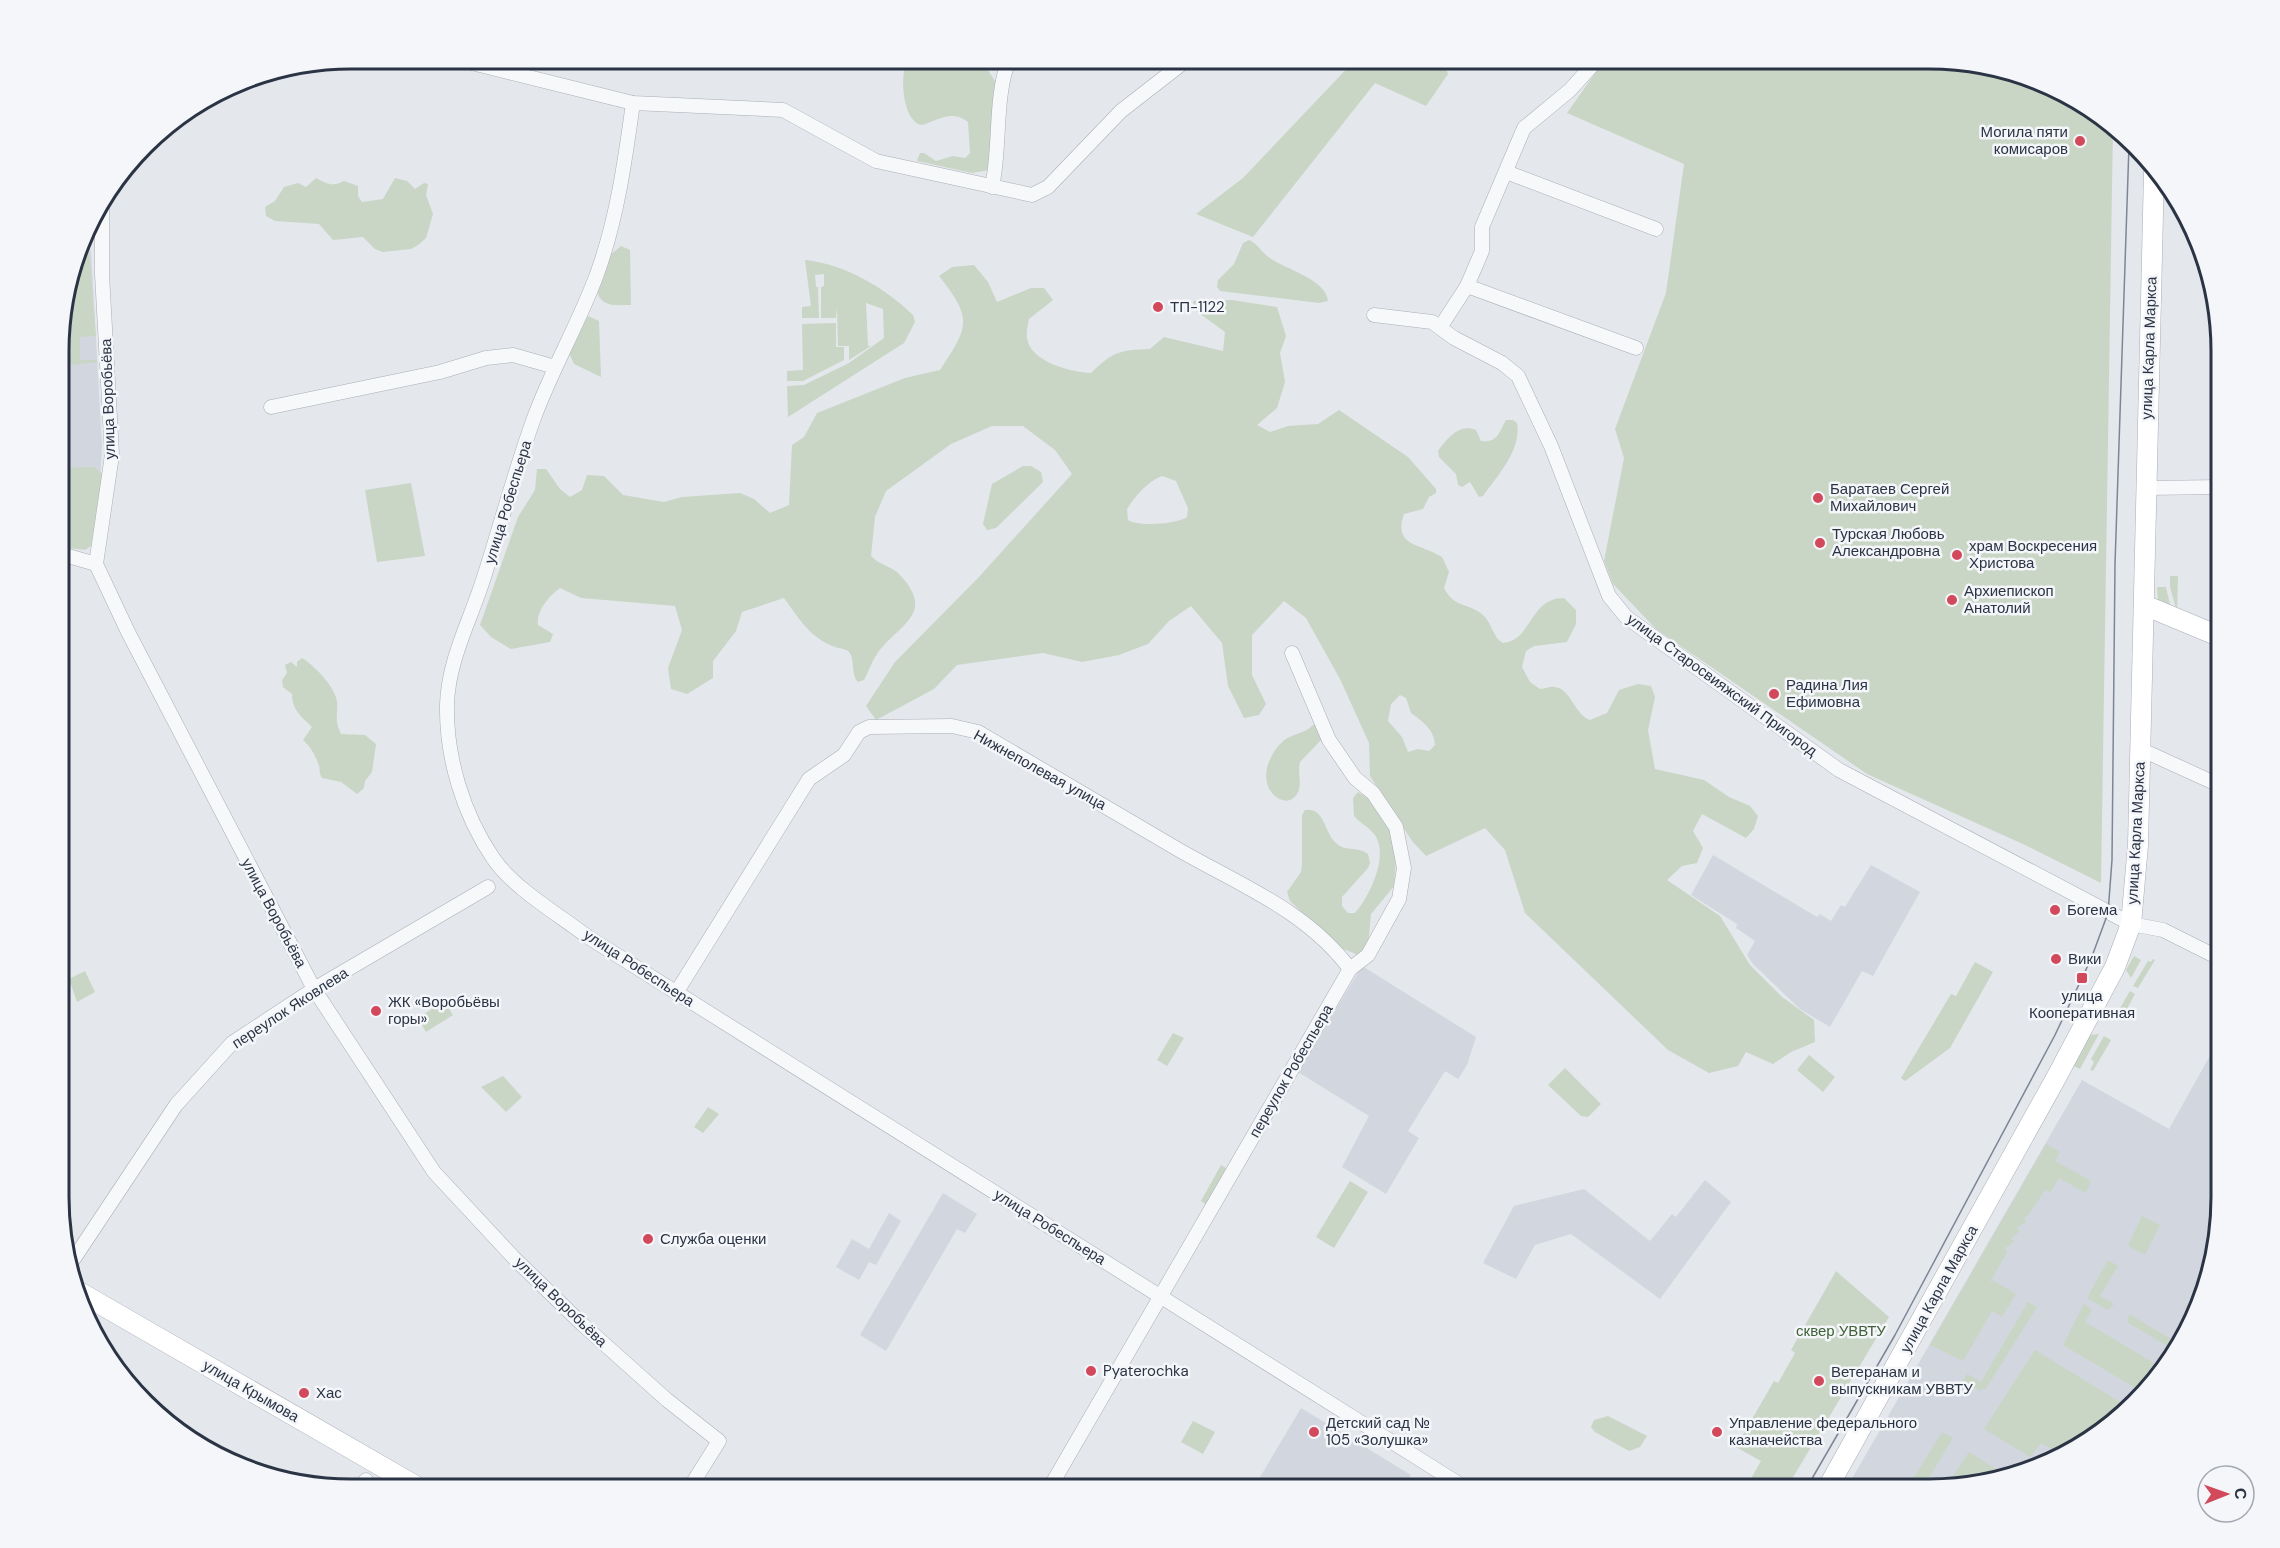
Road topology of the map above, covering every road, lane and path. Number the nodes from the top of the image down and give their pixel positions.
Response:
1 (499, 69) edge
2 (1005, 69) edge
3 (1175, 69) edge
4 (1589, 69) edge
5 (633, 103) junction
6 (1506, 172) junction
7 (2154, 180) edge
8 (992, 187) junction
9 (102, 219) edge
10 (1656, 229) dead end
11 (1467, 286) junction
12 (1374, 315) dead end
13 (1441, 326) junction
14 (1636, 348) dead end
15 (555, 367) junction
16 (271, 406) dead end
17 (2211, 487) edge
18 (2145, 488) junction
19 (69, 556) edge
20 (96, 564) junction
21 (2144, 605) junction
22 (2211, 632) edge
23 (1292, 653) dead end
24 (2140, 749) junction
25 (2211, 781) edge
26 (488, 887) dead end
27 (2131, 924) junction
28 (2211, 954) edge
29 (1350, 969) junction
30 (314, 989) junction
31 (676, 993) junction
32 (75, 1257) edge
33 (87, 1296) edge
34 (1162, 1297) junction
35 (404, 1479) edge
36 (695, 1479) edge
37 (1055, 1479) edge
38 (1451, 1479) edge
39 (1833, 1479) edge

1 - 5 street
2 - 8 street
3 - 8 street
4 - 6 street
5 - 8 street
5 - 15 street, улица Робеспьера
6 - 10 street
6 - 11 street
7 - 18 main road, улица Карла Маркса
9 - 20 street, улица Воробьёва
11 - 13 street
11 - 14 street
12 - 13 street, улица Старосвияжский Пригород
13 - 27 street, улица Старосвияжский Пригород
15 - 16 street
15 - 31 street, улица Робеспьера
17 - 18 street
18 - 21 main road, улица Карла Маркса
19 - 20 street
20 - 30 street, улица Воробьёва
21 - 22 main road
21 - 24 main road, улица Карла Маркса
23 - 29 street, переулок Робеспьера
24 - 25 street
24 - 27 main road, улица Карла Маркса
26 - 30 street, переулок Яковлева
27 - 28 street, улица Старосвияжский Пригород
27 - 39 main road, улица Карла Маркса
29 - 31 street, Нижнеполевая улица
29 - 34 street, переулок Робеспьера
30 - 32 street, переулок Яковлева
30 - 36 street, улица Воробьёва
31 - 34 street, улица Робеспьера
33 - 35 main road, улица Крымова
34 - 37 street, переулок Робеспьера
34 - 38 street, улица Робеспьера

